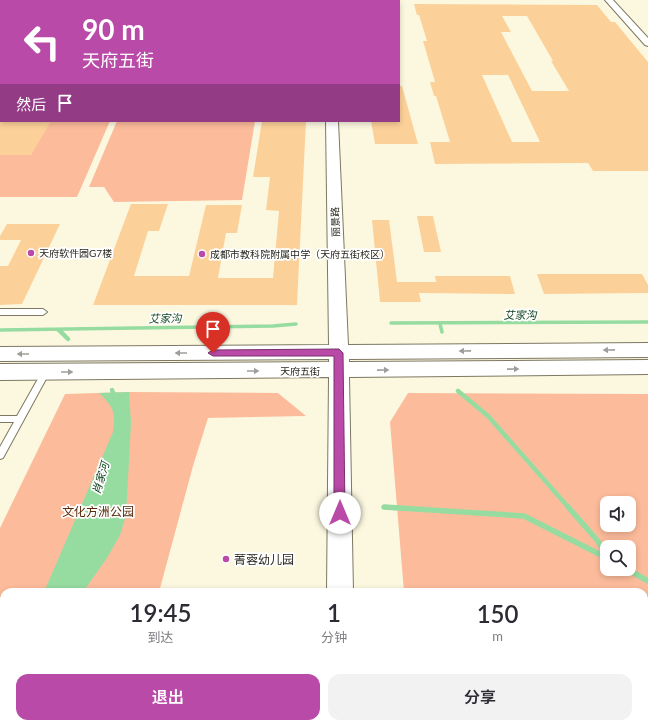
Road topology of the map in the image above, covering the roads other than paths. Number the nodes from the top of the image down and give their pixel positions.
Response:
1 (609, 0) edge
2 (648, 44) edge
3 (332, 122) edge
4 (0, 312) edge
5 (43, 312) dead end
6 (648, 350) edge
7 (0, 354) edge
8 (339, 362) junction
9 (648, 367) edge
10 (0, 372) edge
11 (42, 379) dead end
12 (20, 419) junction
13 (0, 420) edge
14 (0, 455) edge
15 (340, 588) edge

1 - 2 street
3 - 8 street, 丽景路
4 - 5 lane
6 -> 8 street, 天府五街
8 -> 7 street, 天府五街
8 -> 9 street, 天府五街
10 -> 8 street, 天府五街
8 - 15 street, 丽景路
11 - 12 lane
12 - 13 lane
12 - 14 lane

